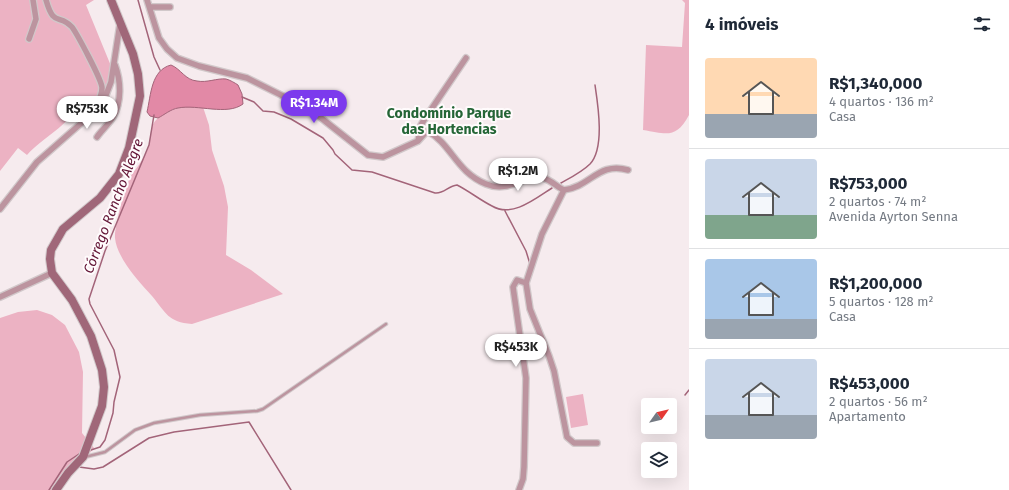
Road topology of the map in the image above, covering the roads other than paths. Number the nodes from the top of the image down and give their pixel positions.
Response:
1 (33, 0) edge
2 (46, 0) edge
3 (111, 0) edge
4 (147, 0) edge
5 (150, 7) junction
6 (170, 7) dead end
7 (120, 24) junction
8 (29, 39) dead end
9 (466, 58) dead end
10 (114, 63) junction
11 (98, 104) junction
12 (97, 137) dead end
13 (418, 141) junction
14 (628, 170) dead end
15 (564, 190) junction
16 (0, 209) edge
17 (52, 273) junction
18 (526, 283) junction
19 (0, 296) edge
20 (386, 324) dead end
21 (597, 443) dead end
22 (83, 457) junction
23 (56, 490) edge
24 (519, 490) edge

1 - 8 street
2 - 11 street
3 - 7 street
4 - 5 street
5 - 6 street
5 - 13 street
7 - 10 street
7 - 17 street
9 - 13 street
10 - 11 street
10 - 12 street
11 - 16 street
13 - 15 street
14 - 15 street
15 - 18 street
17 - 19 street
17 - 22 street
18 - 21 street
18 - 24 street
20 - 22 lane
22 - 23 street

